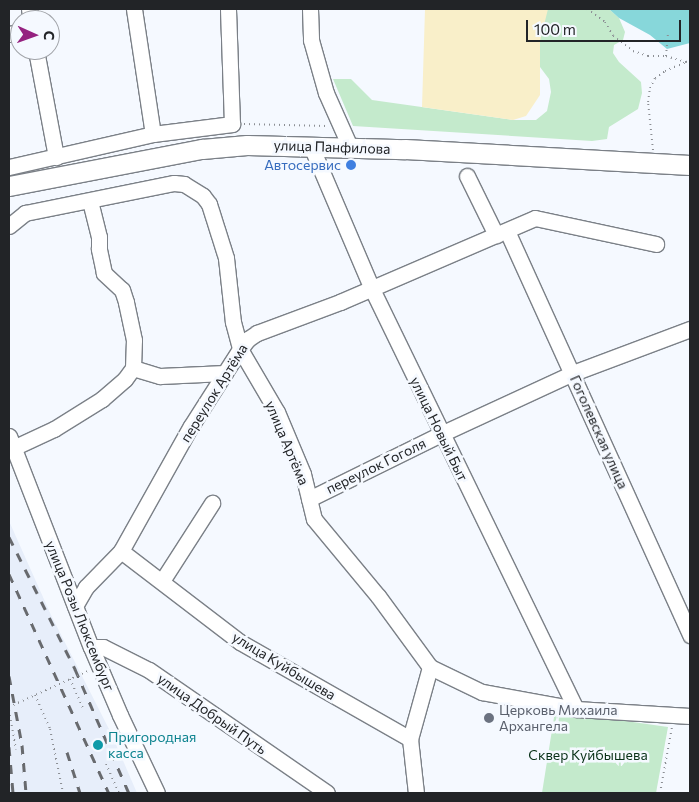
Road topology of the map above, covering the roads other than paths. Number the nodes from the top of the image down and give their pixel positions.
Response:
1 (134, 9) edge
2 (228, 9) edge
3 (310, 9) edge
4 (38, 60) edge
5 (153, 134) junction
6 (311, 146) junction
7 (350, 147) junction
8 (56, 157) junction
9 (690, 165) edge
10 (9, 167) edge
11 (467, 176) dead end
12 (9, 186) edge
13 (90, 202) junction
14 (9, 226) edge
15 (501, 233) junction
16 (656, 244) dead end
17 (372, 287) junction
18 (690, 329) edge
19 (240, 350) junction
20 (133, 368) junction
21 (225, 373) junction
22 (573, 373) junction
23 (441, 434) junction
24 (11, 442) edge
25 (310, 499) junction
26 (212, 504) dead end
27 (121, 551) junction
28 (162, 581) junction
29 (75, 606) junction
30 (690, 635) edge
31 (91, 647) junction
32 (430, 667) junction
33 (576, 709) junction
34 (690, 716) edge
35 (410, 739) junction
36 (157, 793) edge
37 (327, 793) edge
38 (416, 793) edge

1 - 5 street
2 - 5 street
3 - 7 street
4 - 8 street
5 - 8 street
6 - 7 main road, улица Панфилова
6 - 12 main road, улица Панфилова
6 - 17 street, улица Новый Быт
7 - 9 main road, улица Панфилова
8 - 10 street
11 - 15 street, Гоголевская улица
13 - 14 street
13 - 19 street, улица Артёма
13 - 20 street
15 - 16 street, переулок Артёма
15 - 17 street, переулок Артёма
15 - 22 street, Гоголевская улица
17 - 19 street, переулок Артёма
17 - 23 street, улица Новый Быт
18 - 22 street, переулок Гоголя
19 - 21 street, переулок Артёма
19 - 25 street, улица Артёма
20 - 21 street
20 - 24 street
21 - 27 street, переулок Артёма
22 - 23 street, переулок Гоголя
22 - 30 street, Гоголевская улица
23 - 25 street, переулок Гоголя
23 - 33 street, улица Новый Быт
24 - 29 street, улица Розы Люксембург
25 - 32 street, улица Артёма
26 - 28 street
27 - 28 street, улица Куйбышева
27 - 29 street, переулок Артёма
28 - 35 street, улица Куйбышева
29 - 31 street, улица Розы Люксембург
31 - 36 street, улица Розы Люксембург
31 - 37 street, улица Добрый Путь
32 - 33 street
32 - 35 street
33 - 34 street
35 - 38 street

